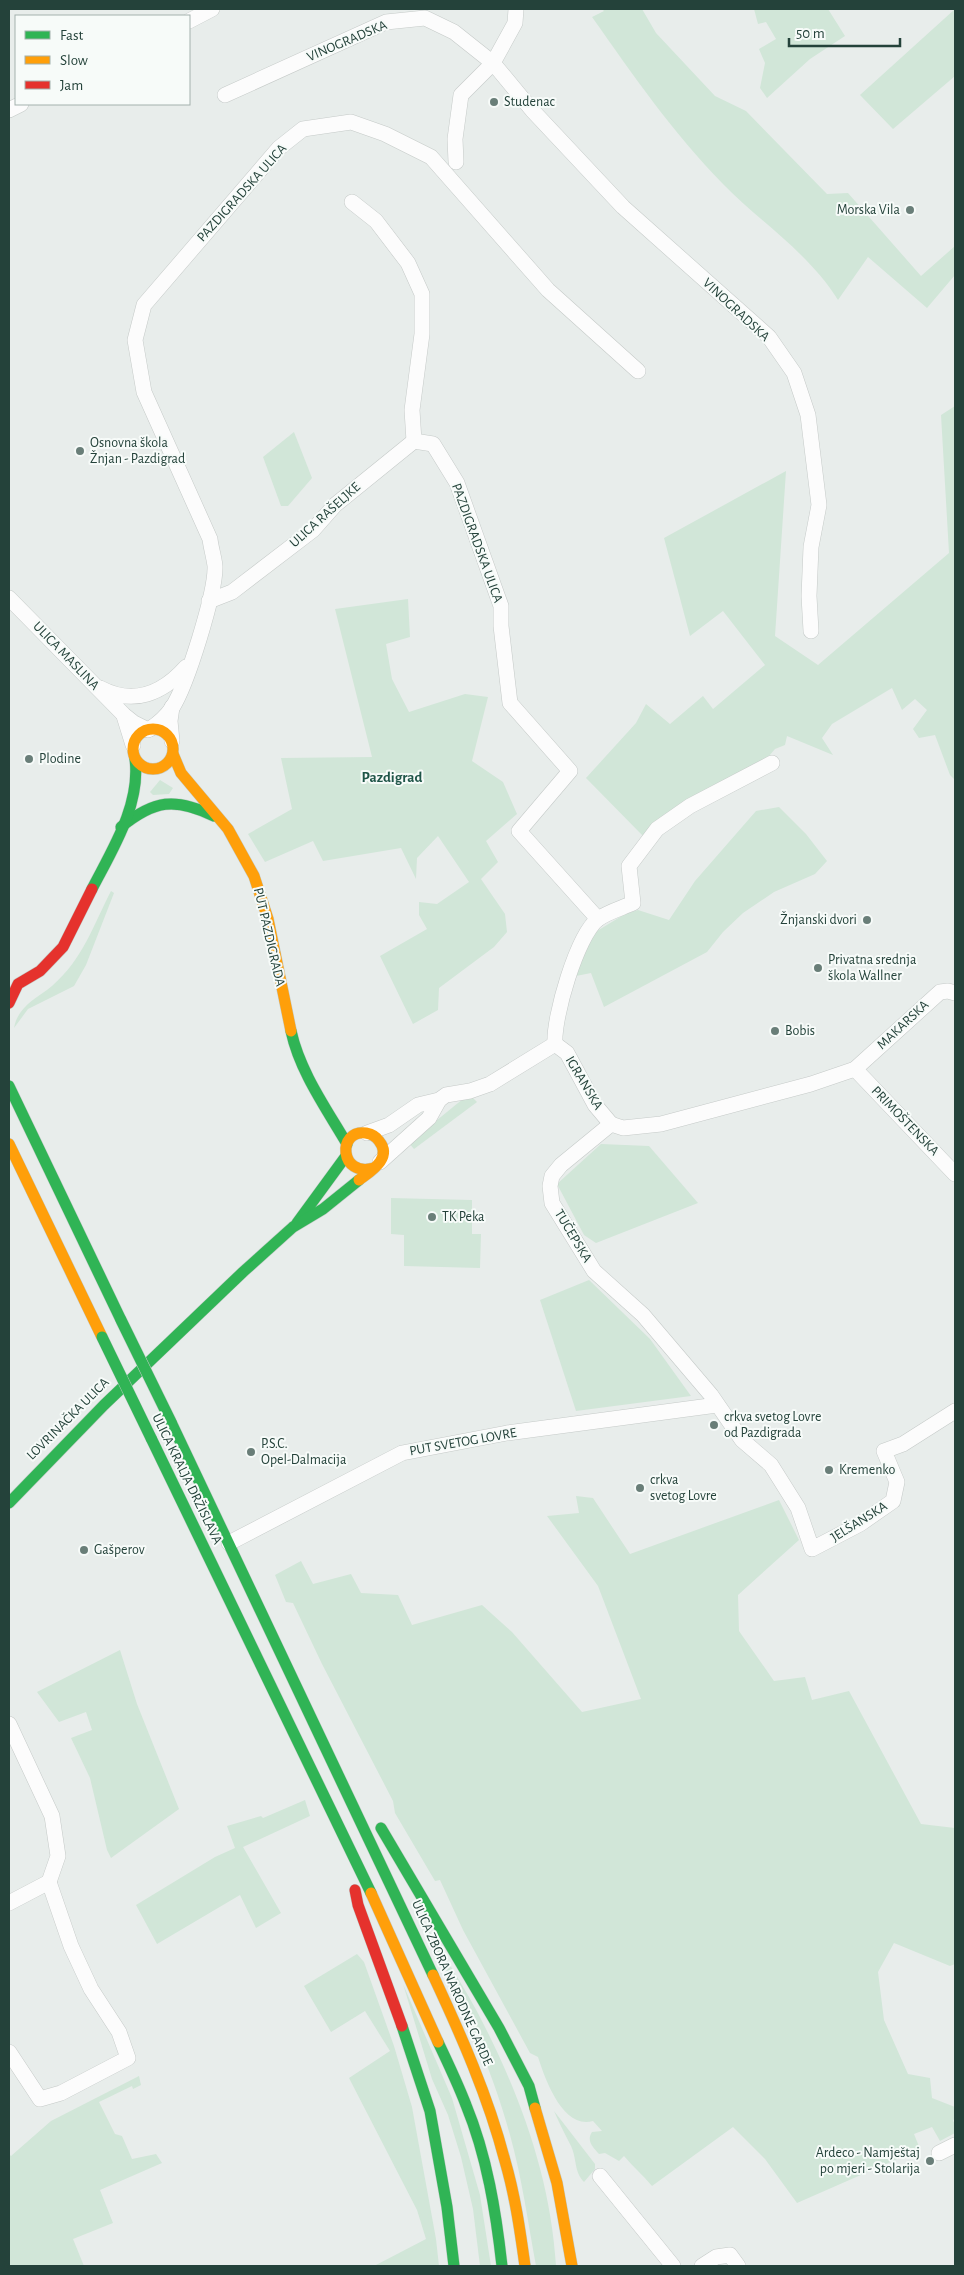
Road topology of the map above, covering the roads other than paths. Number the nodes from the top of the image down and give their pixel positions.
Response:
1 (212, 9) edge
2 (516, 9) edge
3 (190, 20) edge
4 (492, 63) junction
5 (225, 95) dead end
6 (456, 162) dead end
7 (352, 202) dead end
8 (638, 371) dead end
9 (414, 441) junction
10 (9, 598) edge
11 (209, 601) junction
12 (811, 630) dead end
13 (189, 664) junction
14 (94, 685) junction
15 (172, 707) junction
16 (124, 715) junction
17 (149, 730) junction
18 (172, 747) junction
19 (134, 752) junction
20 (772, 763) dead end
21 (157, 769) junction
22 (188, 782) junction
23 (135, 792) junction
24 (222, 820) junction
25 (121, 827) junction
26 (598, 919) junction
27 (14, 984) edge
28 (955, 993) edge
29 (9, 1003) edge
30 (555, 1044) junction
31 (855, 1069) junction
32 (9, 1086) edge
33 (439, 1100) junction
34 (325, 1104) junction
35 (611, 1124) junction
36 (356, 1128) junction
37 (9, 1144) edge
38 (347, 1144) junction
39 (346, 1156) junction
40 (377, 1165) junction
41 (955, 1174) edge
42 (297, 1223) junction
43 (717, 1405) junction
44 (955, 1411) edge
45 (9, 1502) edge
46 (229, 1543) junction
47 (812, 1549) joint
48 (9, 1724) edge
49 (316, 1724) junction
50 (350, 1772) dead end
51 (376, 1820) dead end
52 (338, 1826) junction
53 (49, 1882) junction
54 (9, 1904) edge
55 (9, 2052) edge
56 (955, 2145) edge
57 (939, 2153) dead end
58 (600, 2176) dead end
59 (454, 2266) edge
60 (502, 2266) edge
61 (525, 2266) edge
62 (572, 2266) edge
63 (673, 2266) edge
64 (702, 2266) edge
65 (738, 2266) edge

1 - 3 street
2 - 4 street
4 - 5 street, VINOGRADSKA
4 - 6 street
4 - 12 street, VINOGRADSKA
7 - 9 street
8 - 11 street, PAZDIGRADSKA ULICA
9 - 11 street, ULICA RAŠELJKE
9 - 26 street, PAZDIGRADSKA ULICA
10 - 14 street, ULICA MASLINA
11 - 13 street, PUT PAZDIGRADA
13 - 14 street
13 - 15 street, PUT PAZDIGRADA
14 - 16 street, ULICA MASLINA
15 - 17 street, PUT PAZDIGRADA
15 - 18 street, PUT PAZDIGRADA
16 - 17 street, ULICA MASLINA
16 - 19 street, ULICA MASLINA
17 - 18 main road
17 - 19 main road
18 - 21 main road
18 - 22 main road, PUT PAZDIGRADA
19 - 21 main road
19 - 23 main road
20 - 26 street
21 - 22 main road, PUT PAZDIGRADA
21 - 23 main road
22 - 24 main road, PUT PAZDIGRADA
23 - 25 main road
24 - 25 main road
24 - 34 main road, PUT PAZDIGRADA
25 - 27 main road
26 - 30 street
27 - 29 main road
28 - 31 street, MAKARSKA
30 - 33 street
30 - 35 street, IGRANSKA
31 - 35 street
31 - 41 street, PRIMOŠTENSKA
32 - 46 main road, ULICA KRALJA DRŽISLAVA, bridge
33 - 36 street
33 - 40 street
34 - 36 main road, PUT PAZDIGRADA
34 - 38 main road, PUT PAZDIGRADA
35 - 43 street, TUČEPSKA
36 - 38 main road
36 - 40 main road
37 - 52 main road, ULICA KRALJA DRŽISLAVA, bridge
38 - 39 main road
39 - 40 main road
39 - 42 main road
40 - 42 main road
42 - 45 main road, LOVRINAČKA ULICA
43 - 46 street, PUT SVETOG LOVRE
43 - 47 street, TUČEPSKA
44 - 47 street, JELŠANSKA
46 - 49 main road, ULICA KRALJA DRŽISLAVA
48 - 53 street
49 - 50 main road
49 - 61 main road, ULICA ZBORA NARODNE GARDE
51 - 62 main road
52 - 59 main road
52 - 60 main road
53 - 54 street
53 - 55 street
56 - 57 street
58 - 63 street
64 - 65 street

